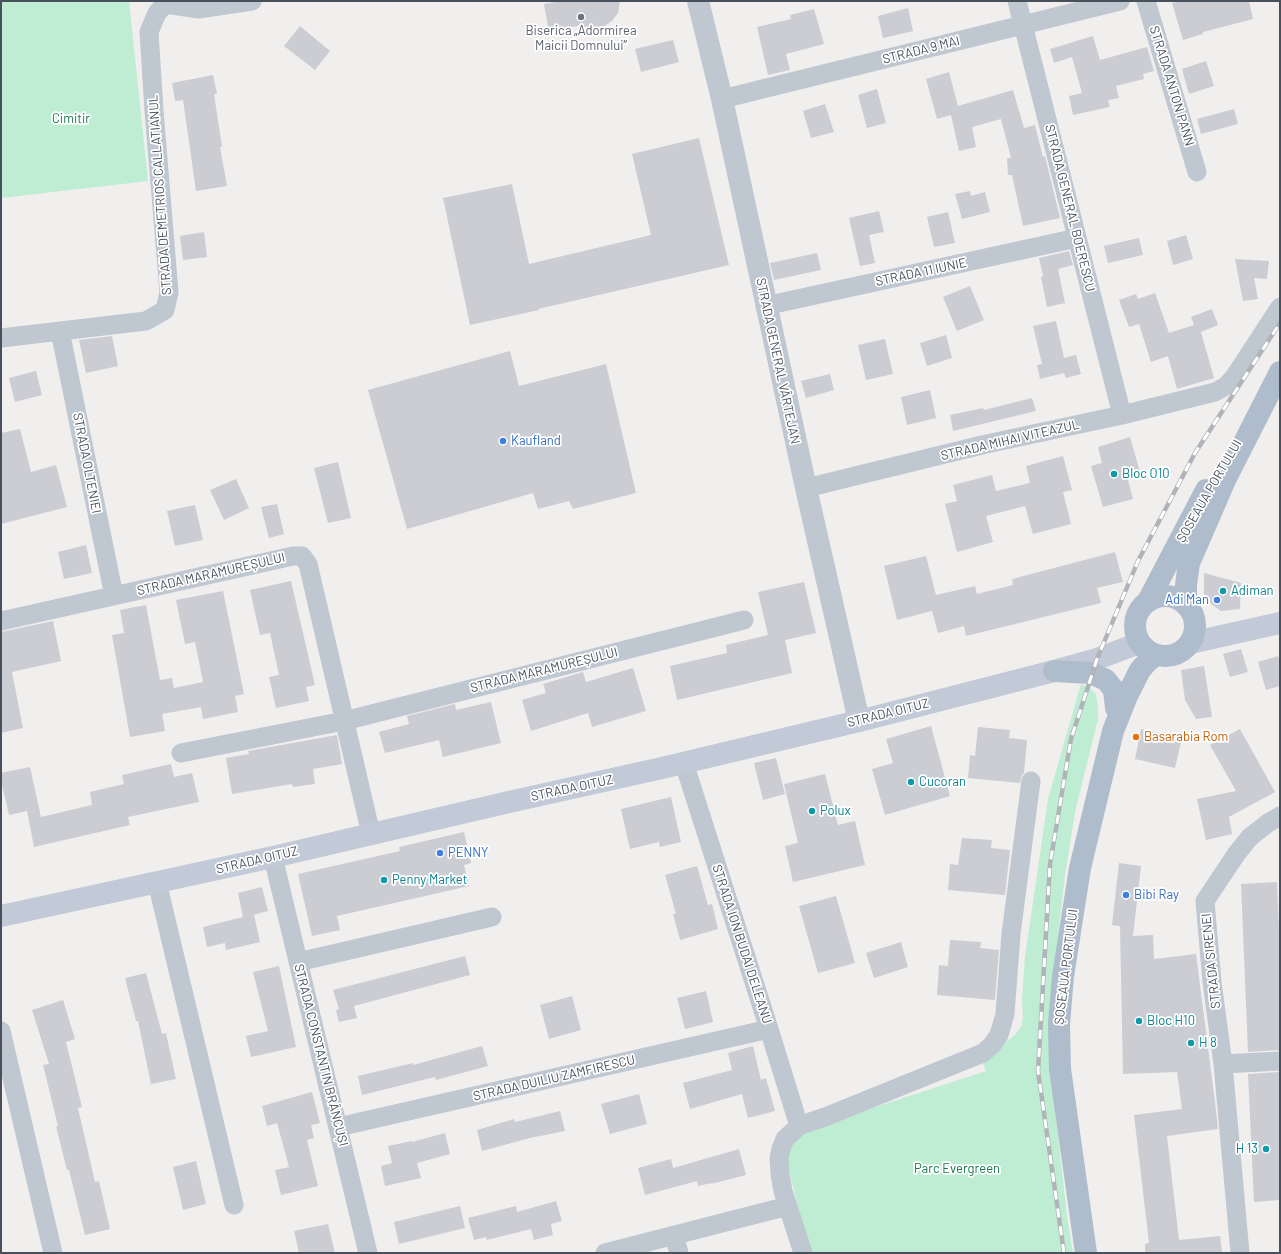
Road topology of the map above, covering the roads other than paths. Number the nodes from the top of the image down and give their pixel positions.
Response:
1 (252, 1) edge
2 (698, 1) edge
3 (1017, 1) edge
4 (1120, 1) edge
5 (1146, 1) edge
6 (167, 2) edge
7 (1023, 26) junction
8 (722, 99) junction
9 (1197, 172) dead end
10 (1077, 238) junction
11 (766, 306) junction
12 (1280, 307) edge
13 (60, 331) junction
14 (1, 338) edge
15 (1277, 378) edge
16 (1122, 415) junction
17 (806, 488) junction
18 (114, 596) junction
19 (1148, 601) junction
20 (1186, 605) junction
21 (744, 620) dead end
22 (1, 621) edge
23 (1280, 623) edge
24 (1190, 643) junction
25 (1148, 649) junction
26 (1054, 670) junction
27 (1116, 708) junction
28 (344, 721) junction
29 (860, 721) junction
30 (1113, 731) junction
31 (182, 753) dead end
32 (684, 763) junction
33 (1030, 781) dead end
34 (1280, 816) edge
35 (371, 834) junction
36 (273, 857) junction
37 (157, 882) junction
38 (1, 916) edge
39 (492, 917) dead end
40 (298, 962) junction
41 (769, 1029) junction
42 (1, 1031) edge
43 (1280, 1061) edge
44 (1222, 1064) junction
45 (799, 1126) junction
46 (338, 1127) junction
47 (234, 1205) dead end
48 (788, 1206) junction
49 (677, 1244) edge
50 (53, 1253) edge
51 (368, 1253) edge
52 (605, 1253) edge
53 (803, 1253) edge
54 (1086, 1253) edge
55 (1240, 1253) edge

1 - 6 street, STRADA DEMETRIOS CALLATIANUL
2 - 8 street, STRADA GENERAL VÂRTEJAN
3 - 7 street, STRADA GENERAL BOERESCU
4 - 7 street, STRADA 9 MAI
5 - 9 street, STRADA ANTON PANN
6 - 13 street, STRADA DEMETRIOS CALLATIANUL
7 - 8 street, STRADA 9 MAI
7 - 10 street, STRADA GENERAL BOERESCU
8 - 11 street, STRADA GENERAL VÂRTEJAN
10 - 11 street, STRADA 11 IUNIE
10 - 16 street, STRADA GENERAL BOERESCU
11 - 17 street, STRADA GENERAL VÂRTEJAN
12 - 16 street, STRADA MIHAI VITEAZUL
13 - 14 street, STRADA DEMETRIOS CALLATIANUL
13 - 18 street, STRADA OLTENIEI
15 - 19 main road, ȘOSEAUA PORTULUI
15 - 20 main road, ȘOSEAUA PORTULUI
16 - 17 street, STRADA MIHAI VITEAZUL
17 - 29 street, STRADA GENERAL VÂRTEJAN
18 - 22 street, STRADA MARAMUREȘULUI
18 - 28 street, STRADA MARAMUREȘULUI
19 - 20 main road
19 - 25 main road
20 - 24 main road
21 - 28 street, STRADA MARAMUREȘULUI
23 - 24 main road
24 - 25 main road
25 - 26 main road, STRADA OITUZ
25 - 27 main road, ȘOSEAUA PORTULUI
25 - 30 main road, ȘOSEAUA PORTULUI
26 - 27 main road
26 - 29 main road, STRADA OITUZ
27 - 30 main road, ȘOSEAUA PORTULUI
28 - 31 street, STRADA MARAMUREȘULUI
28 - 35 street, STRADA MARAMUREȘULUI
29 - 32 main road, STRADA OITUZ
30 - 54 main road, ȘOSEAUA PORTULUI
32 - 35 main road, STRADA OITUZ
32 - 41 street, STRADA ION BUDAI DELEANU
33 - 45 street
34 - 44 street, STRADA SIRENEI
35 - 36 main road, STRADA OITUZ
36 - 37 main road, STRADA OITUZ
36 - 40 street, STRADA CONSTANTIN BRÂNCUȘI
37 - 38 main road, STRADA OITUZ
37 - 47 street
39 - 40 street
40 - 46 street, STRADA CONSTANTIN BRÂNCUȘI
41 - 45 street, STRADA ION BUDAI DELEANU
41 - 46 street, STRADA DUILIU ZAMFIRESCU
42 - 50 street
43 - 44 street
44 - 55 street, STRADA SIRENEI
45 - 48 street
46 - 51 street, STRADA CONSTANTIN BRÂNCUȘI
48 - 49 street
48 - 53 street
49 - 52 street

